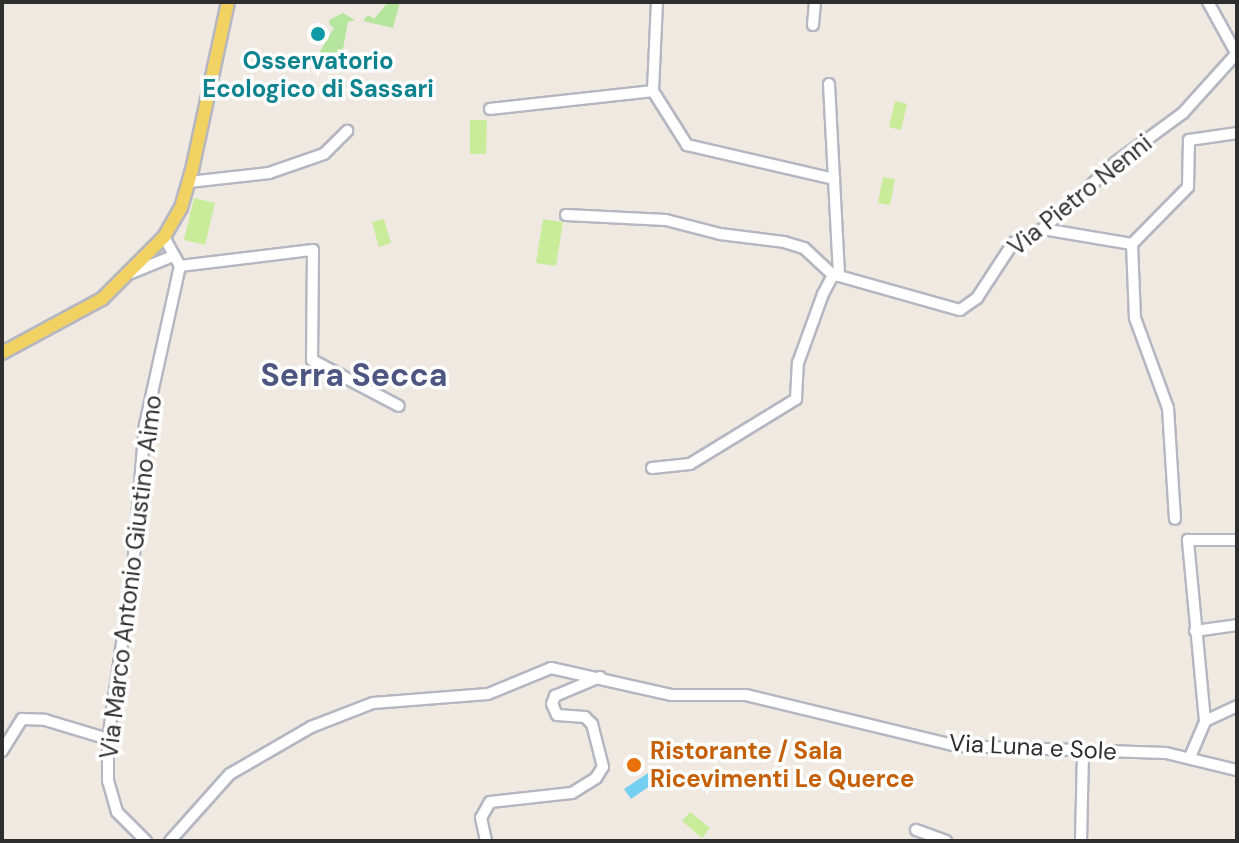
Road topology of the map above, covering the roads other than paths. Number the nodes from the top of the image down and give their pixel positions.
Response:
1 (228, 2) edge
2 (657, 2) edge
3 (815, 2) edge
4 (1208, 2) edge
5 (813, 25) dead end
6 (1236, 53) edge
7 (829, 84) dead end
8 (653, 91) junction
9 (490, 109) dead end
10 (347, 131) dead end
11 (1237, 133) edge
12 (834, 179) junction
13 (189, 182) junction
14 (566, 215) dead end
15 (1043, 229) junction
16 (160, 242) junction
17 (1132, 244) junction
18 (173, 256) junction
19 (180, 266) junction
20 (131, 273) junction
21 (836, 276) junction
22 (2, 353) edge
23 (399, 406) dead end
24 (652, 468) dead end
25 (1175, 519) dead end
26 (1237, 540) edge
27 (1237, 625) edge
28 (1195, 631) junction
29 (600, 677) junction
30 (1237, 706) edge
31 (1205, 721) junction
32 (108, 739) junction
33 (1083, 750) junction
34 (2, 751) edge
35 (1190, 757) junction
36 (1237, 770) edge
37 (916, 830) dead end
38 (146, 841) edge
39 (170, 841) edge
40 (486, 841) edge
41 (946, 841) edge
42 (1081, 841) edge

1 - 13 main road
2 - 8 street
3 - 5 street
4 - 6 street
6 - 15 street, Via Pietro Nenni
7 - 12 street
8 - 9 street
8 - 12 street
10 - 13 street
11 - 17 street
12 - 21 street
13 - 16 main road
14 - 21 street
15 - 17 street
15 - 21 street, Via Pietro Nenni
16 - 18 street
16 - 20 main road
17 - 25 street
18 - 19 street
18 - 20 street
19 - 23 street
19 - 32 street, Via Marco Antonio Giustino Aimo
20 - 22 main road
21 - 24 street
26 - 28 street
27 - 28 street
28 - 31 street
29 - 33 street, Via Luna e Sole
29 - 39 street, Via Luna e Sole
29 - 40 street
30 - 31 street
31 - 35 street
32 - 34 street
32 - 38 street, Via Marco Antonio Giustino Aimo
33 - 35 street, Via Luna e Sole
33 - 42 street
35 - 36 street, Via Luna e Sole
37 - 41 street

